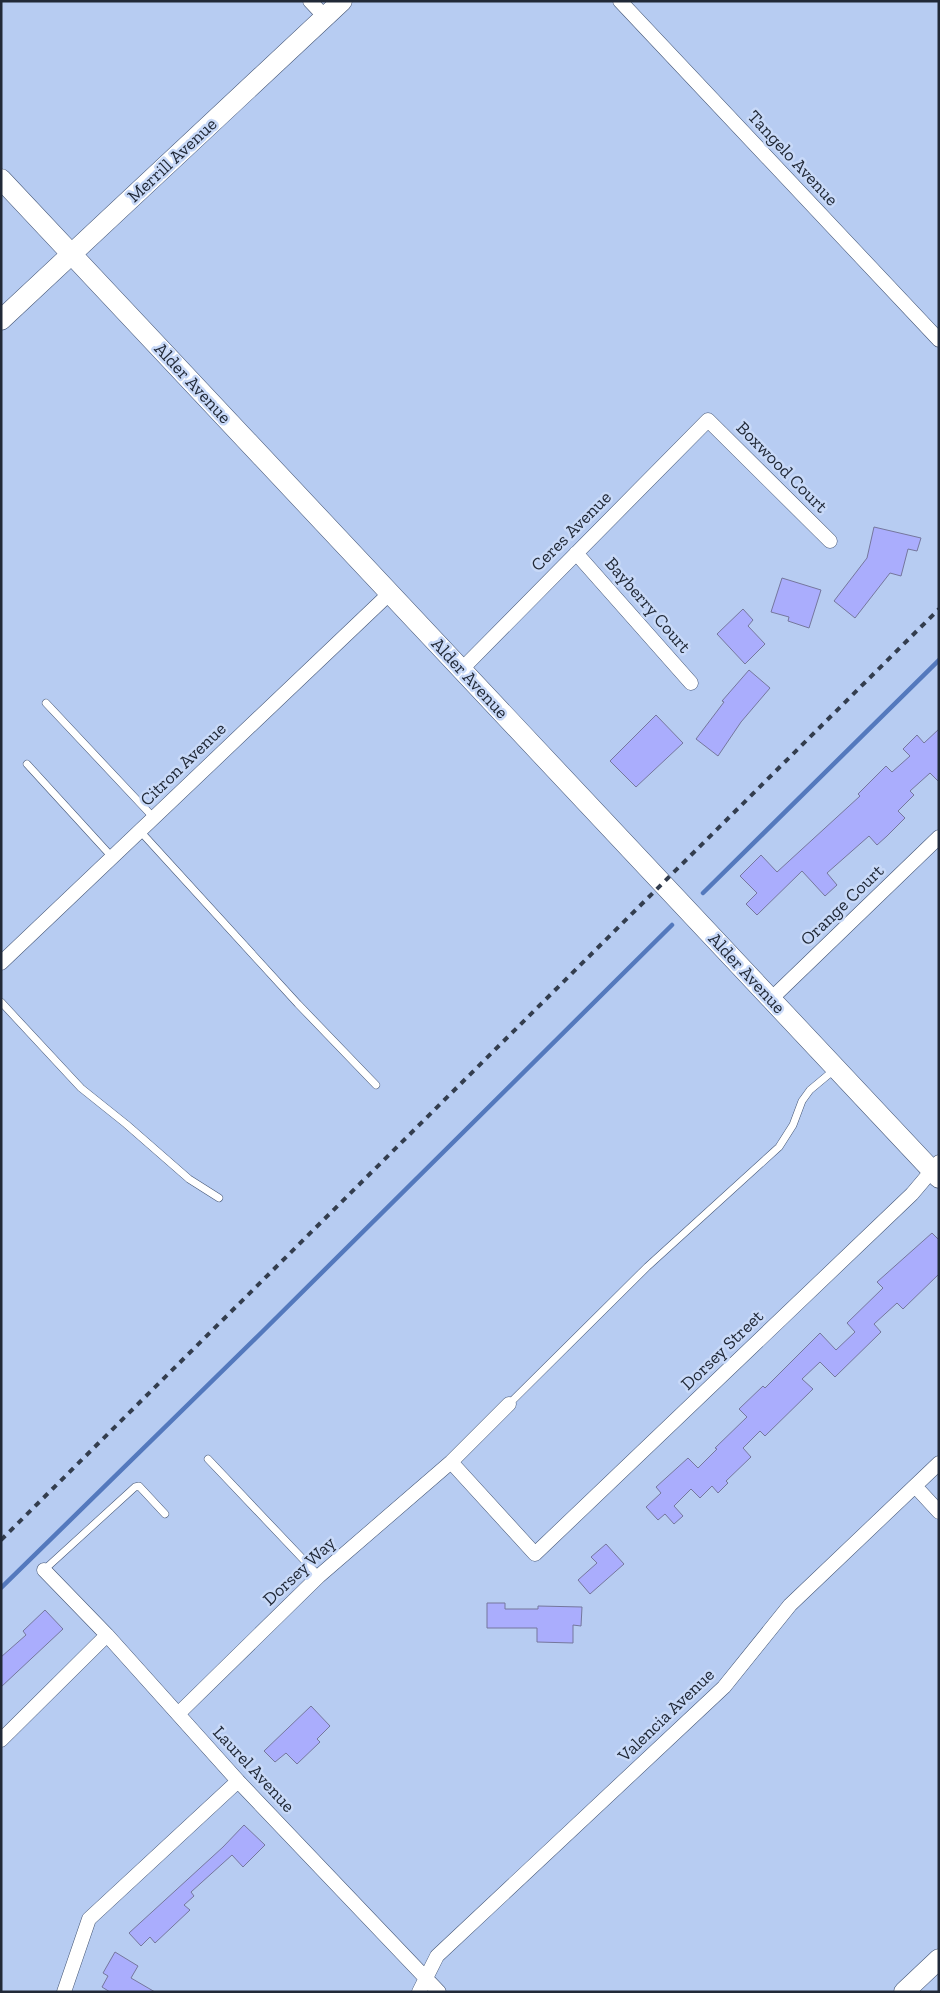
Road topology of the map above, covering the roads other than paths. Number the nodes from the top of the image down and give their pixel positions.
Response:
1 (310, 1) edge
2 (342, 1) edge
3 (620, 1) edge
4 (325, 18) junction
5 (1, 179) edge
6 (71, 254) junction
7 (1, 320) edge
8 (939, 340) edge
9 (708, 420) joint
10 (830, 541) dead end
11 (576, 553) junction
12 (390, 593) junction
13 (462, 670) junction
14 (691, 683) dead end
15 (46, 702) dead end
16 (27, 764) dead end
17 (154, 818) junction
18 (140, 830) junction
19 (939, 837) edge
20 (112, 857) junction
21 (1, 963) edge
22 (771, 999) junction
23 (1, 1002) edge
24 (836, 1068) junction
25 (376, 1085) dead end
26 (936, 1170) edge
27 (219, 1198) dead end
28 (509, 1404) joint
29 (208, 1459) dead end
30 (451, 1462) junction
31 (939, 1464) edge
32 (915, 1486) junction
33 (939, 1512) edge
34 (164, 1514) dead end
35 (44, 1570) joint
36 (319, 1576) junction
37 (107, 1635) junction
38 (178, 1714) junction
39 (1, 1740) edge
40 (238, 1781) junction
41 (939, 1959) edge
42 (426, 1978) junction
43 (64, 1992) edge
44 (419, 1992) edge
45 (439, 1992) edge
46 (904, 1992) edge

1 - 4 street
2 - 4 main road, Merrill Avenue
3 - 8 street, Tangelo Avenue
4 - 6 main road, Merrill Avenue
5 - 6 main road, Alder Avenue
6 - 7 main road, Merrill Avenue
6 - 12 main road, Alder Avenue
9 - 10 street, Boxwood Court
9 - 11 street, Ceres Avenue
11 - 13 street, Ceres Avenue
11 - 14 street, Bayberry Court
12 - 13 main road, Alder Avenue
12 - 17 street, Citron Avenue
13 - 22 main road, Alder Avenue
15 - 17 lane
16 - 20 lane
17 - 18 street, Citron Avenue
18 - 20 street, Citron Avenue
18 - 25 lane
19 - 22 street, Orange Court
20 - 21 street, Citron Avenue
22 - 24 main road, Alder Avenue
23 - 27 lane
24 - 26 main road, Alder Avenue
24 - 28 lane
26 - 30 street, Dorsey Street
28 - 30 street, Dorsey Way
29 - 36 lane
30 - 36 street, Dorsey Way
31 - 32 street, Valencia Avenue
32 - 33 street
32 - 42 street, Valencia Avenue
34 - 35 lane
35 - 37 street, Laurel Avenue
36 - 38 street, Dorsey Way
37 - 38 street, Laurel Avenue
37 - 39 street
38 - 40 street, Laurel Avenue
40 - 42 street, Laurel Avenue
40 - 43 street
41 - 46 main road
42 - 44 street, Valencia Avenue
42 - 45 street, Laurel Avenue

